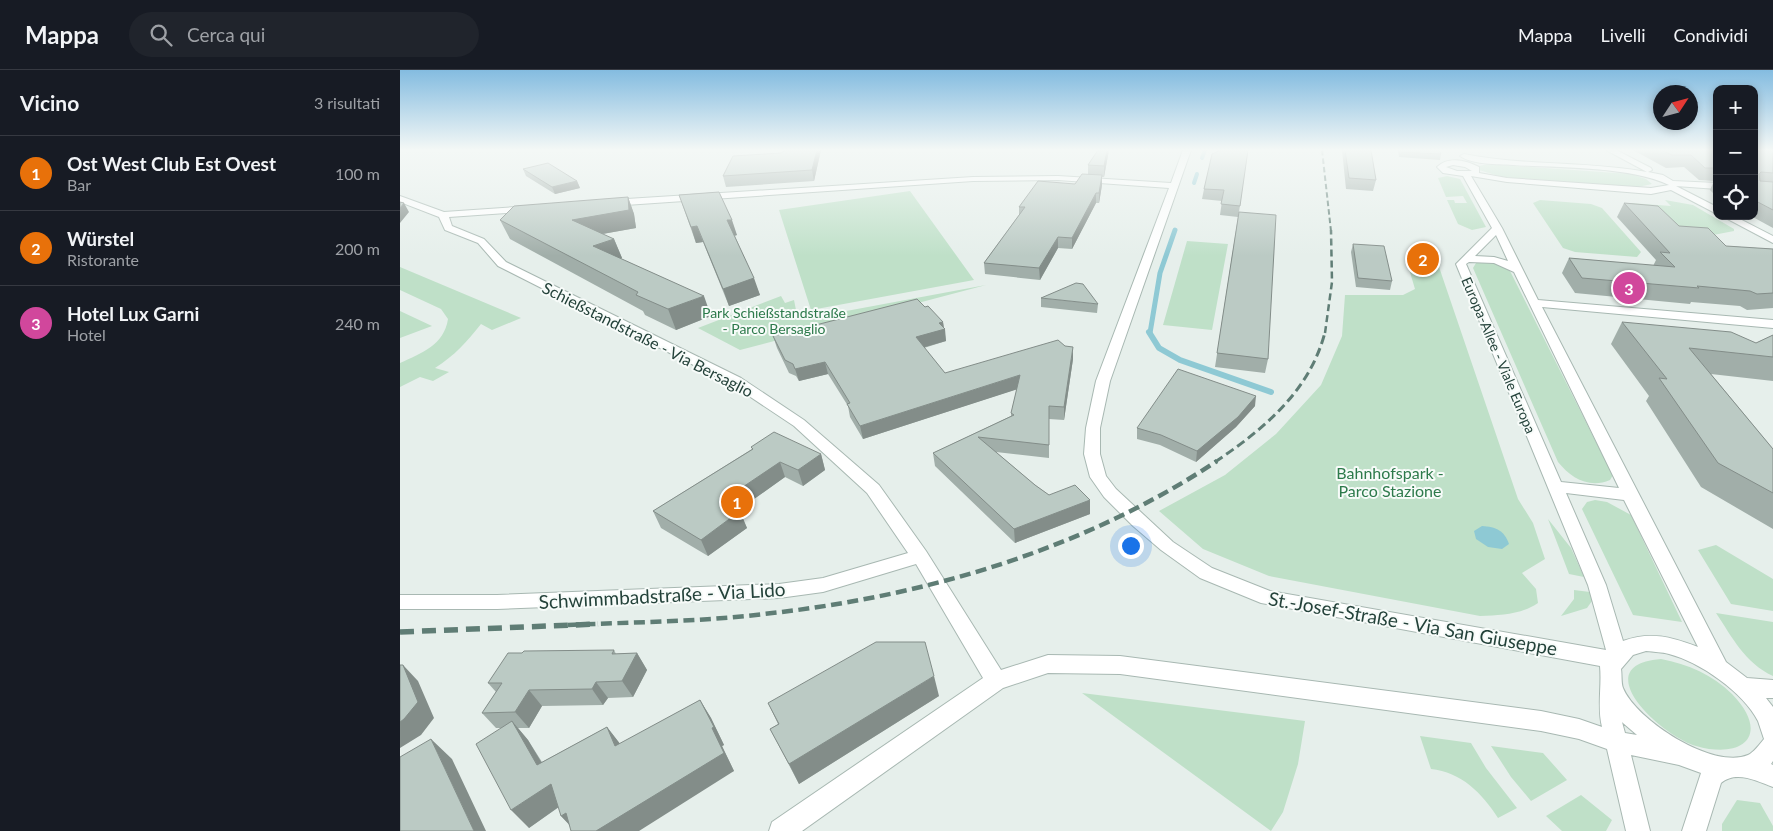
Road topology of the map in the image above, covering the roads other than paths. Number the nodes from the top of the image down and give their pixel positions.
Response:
1 (866, 186) edge
2 (1166, 186) edge
3 (1173, 186) joint
4 (1475, 186) edge
5 (1584, 186) edge
6 (1669, 186) edge
7 (1672, 186) edge
8 (1695, 186) edge
9 (1713, 186) edge
10 (400, 199) edge
11 (599, 204) edge
12 (540, 208) edge
13 (1713, 209) edge
14 (443, 215) junction
15 (1734, 220) edge
16 (1496, 228) junction
17 (1773, 240) edge
18 (1467, 259) junction
19 (1518, 270) junction
20 (1535, 303) junction
21 (1773, 324) edge
22 (1554, 486) junction
23 (1630, 495) junction
24 (920, 556) junction
25 (400, 602) edge
26 (1615, 657) junction
27 (1718, 666) junction
28 (996, 681) junction
29 (1610, 684) junction
30 (1769, 701) edge
31 (1773, 734) edge
32 (1616, 742) junction
33 (1773, 746) edge
34 (1680, 754) junction
35 (1752, 767) junction
36 (1722, 768) junction
37 (1773, 776) edge
38 (781, 831) edge
39 (1638, 831) edge
40 (1694, 831) edge

1 - 11 street
2 - 3 street
3 - 26 street, St.-Josef-Straße - Via San Giuseppe
4 - 16 street
5 - 6 street
7 - 13 street
8 - 9 street
10 - 14 street, Schießstandstraße - Via Bersaglio
12 - 14 street
14 - 24 street, Schießstandstraße - Via Bersaglio
15 - 17 street
16 - 18 street, Europa-Allee - Viale Europa
16 - 19 street
18 - 19 street
18 - 22 street, Europa-Allee - Viale Europa
19 - 20 street
20 - 21 street
20 - 23 street
22 - 23 street
22 - 26 street, Europa-Allee - Viale Europa
23 - 27 street
24 - 25 street, Schwimmbadstraße - Via Lido
24 - 28 street, Schießstandstraße - Via Bersaglio
26 - 27 street
26 - 29 street
27 - 30 street
28 - 32 street
28 - 38 street
29 - 32 street
29 - 34 street
30 - 31 street
32 - 34 street
32 - 39 street
33 - 35 street
34 - 36 street
35 - 36 street
35 - 37 street
36 - 40 street

